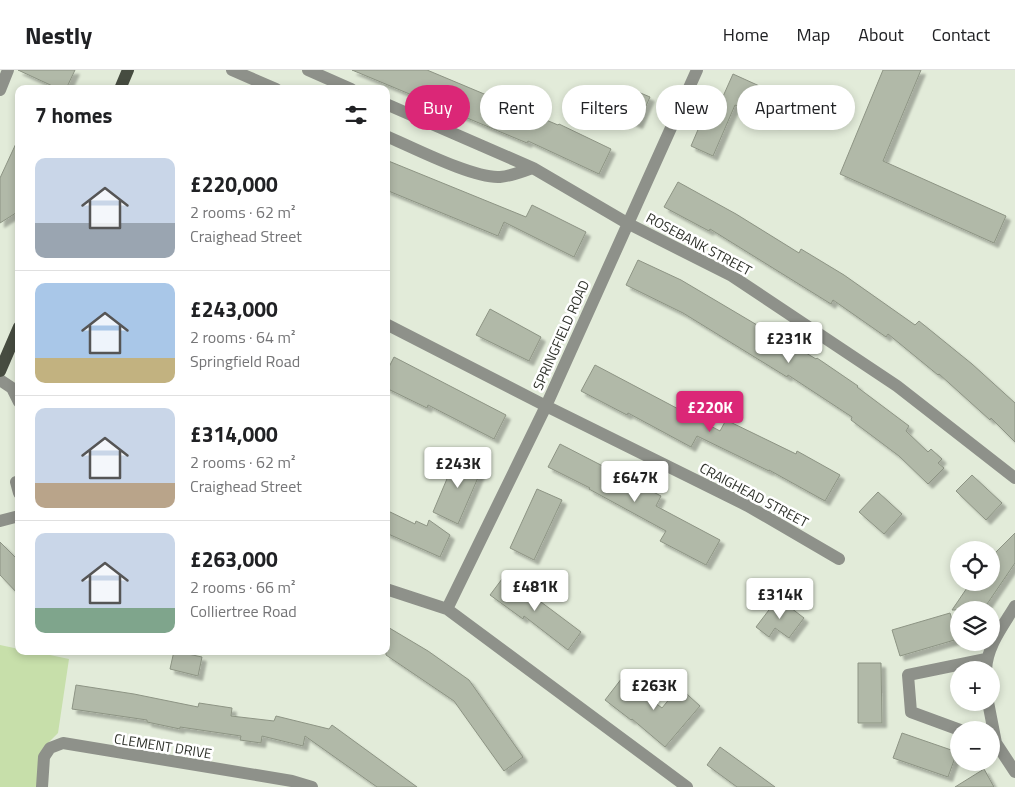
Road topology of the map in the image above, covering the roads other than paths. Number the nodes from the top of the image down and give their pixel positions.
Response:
1 (8, 70) edge
2 (128, 70) edge
3 (232, 70) edge
4 (308, 70) edge
5 (697, 70) edge
6 (122, 85) edge
7 (267, 85) edge
8 (342, 85) edge
9 (0, 90) edge
10 (390, 106) edge
11 (390, 138) edge
12 (534, 168) junction
13 (627, 223) junction
14 (390, 326) edge
15 (15, 336) edge
16 (0, 371) edge
17 (0, 380) edge
18 (15, 394) edge
19 (546, 406) junction
20 (1015, 478) edge
21 (15, 517) edge
22 (0, 521) edge
23 (839, 559) dead end
24 (390, 591) edge
25 (1015, 606) edge
26 (447, 608) junction
27 (987, 661) edge
28 (950, 669) edge
29 (950, 726) edge
30 (1000, 751) edge
31 (1015, 772) edge
32 (42, 787) edge
33 (312, 787) edge
34 (687, 787) edge

1 - 9 street
2 - 6 main road
3 - 7 street
4 - 8 street
5 - 13 street, SPRINGFIELD ROAD
10 - 12 street, ROSEBANK STREET
11 - 12 street
12 - 13 street, ROSEBANK STREET
13 - 19 street, SPRINGFIELD ROAD
13 - 20 street, ROSEBANK STREET
14 - 19 street, CRAIGHEAD STREET
15 - 16 main road
17 - 18 street
19 - 23 street, CRAIGHEAD STREET
19 - 26 street, SPRINGFIELD ROAD
21 - 22 street
24 - 26 street
25 - 27 street
26 - 34 street
28 - 29 street
30 - 31 street
32 - 33 street, CLEMENT DRIVE

